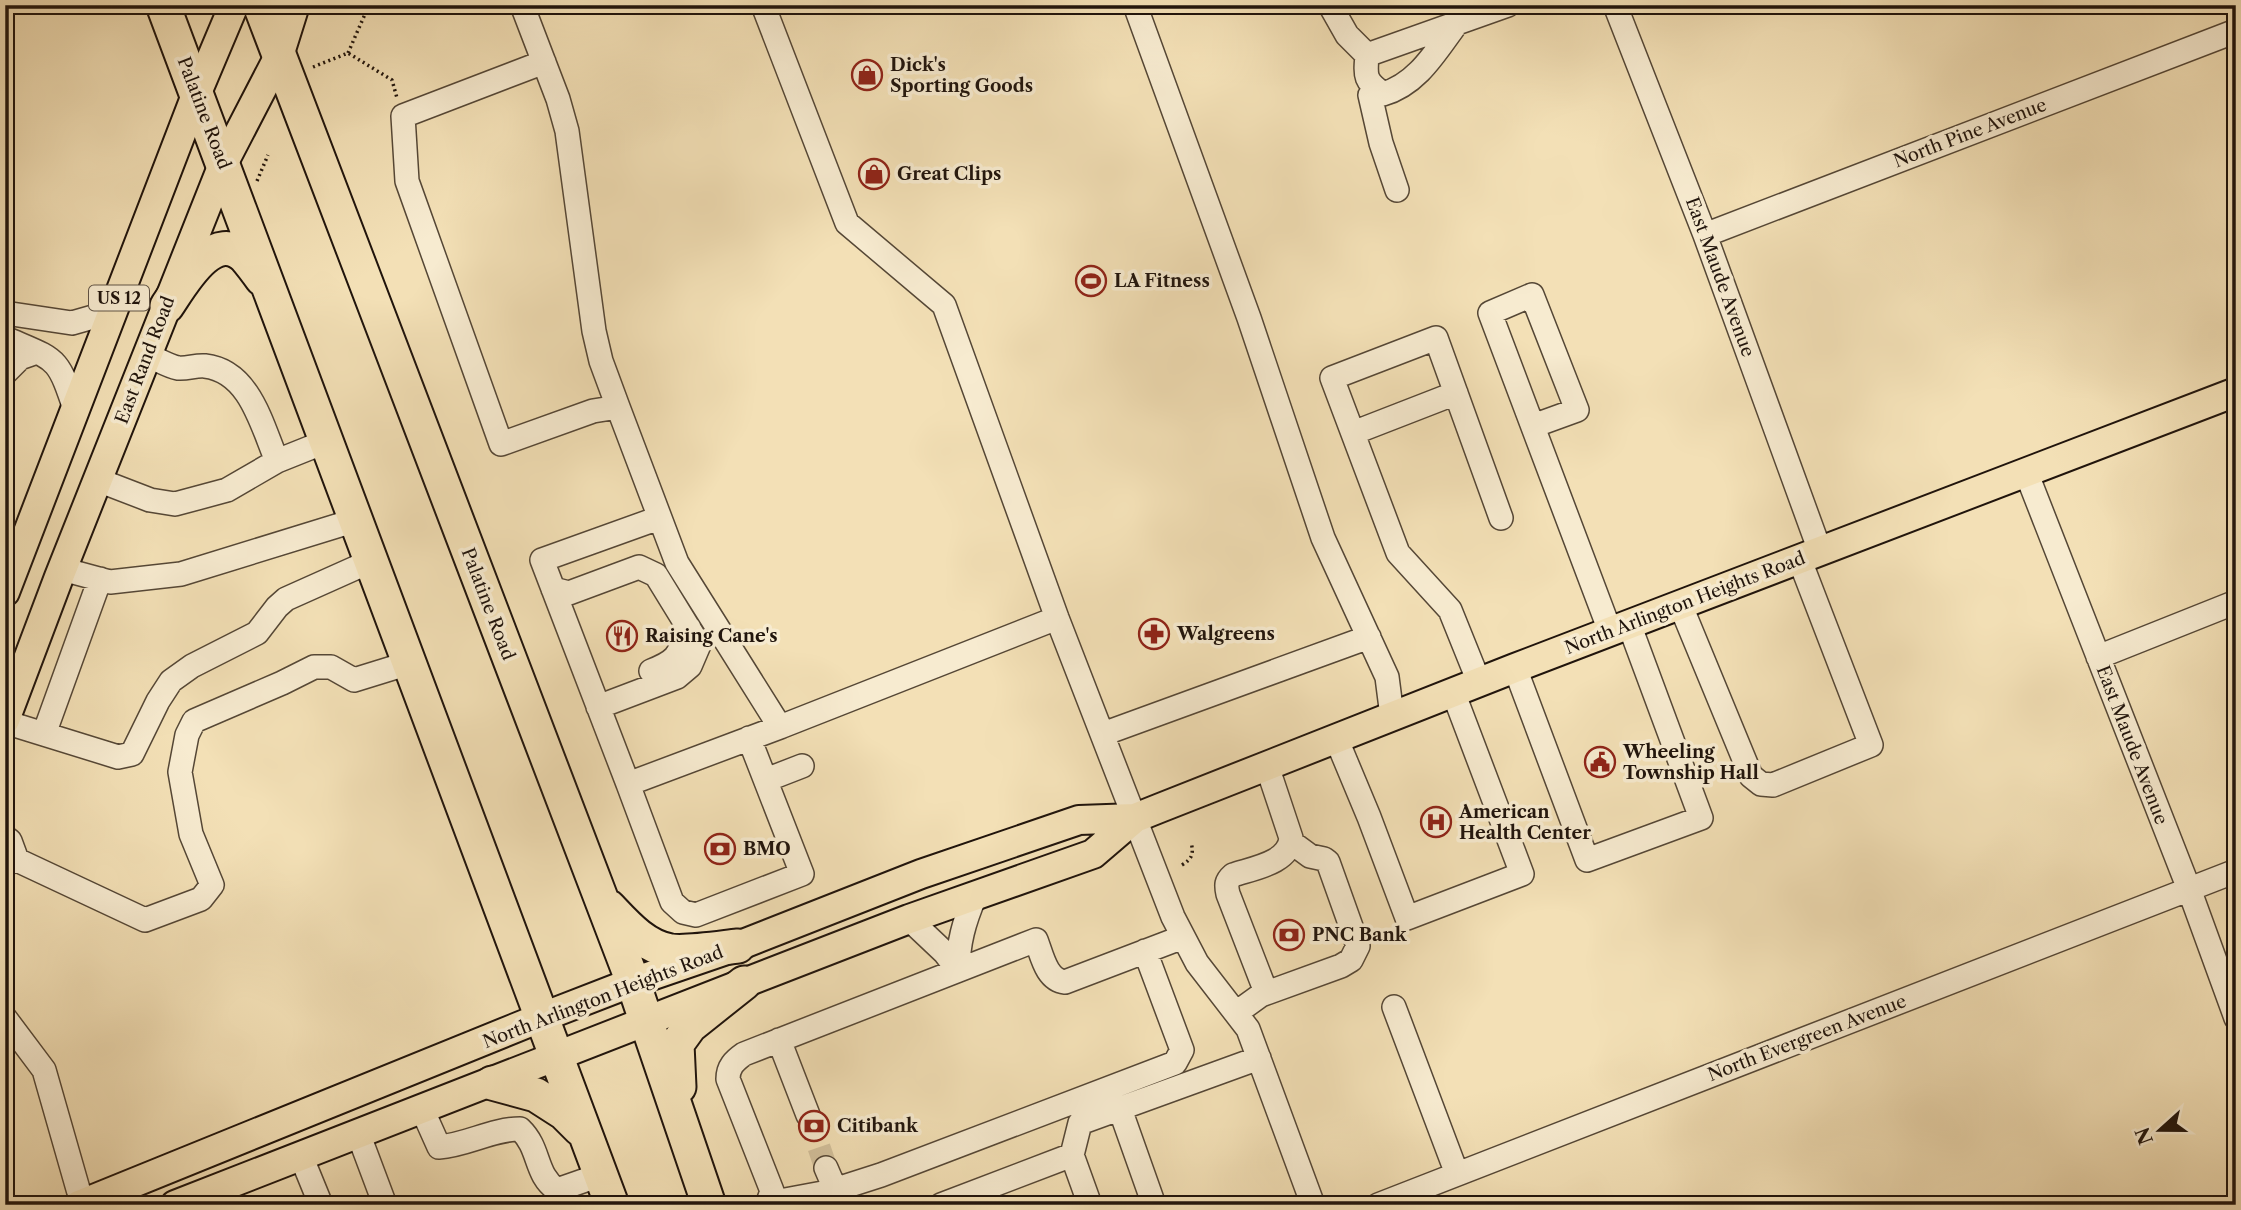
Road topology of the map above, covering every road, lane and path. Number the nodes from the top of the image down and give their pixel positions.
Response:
1 (163, 5) edge
2 (234, 5) edge
3 (260, 5) edge
4 (295, 5) edge
5 (369, 5) edge
6 (522, 5) edge
7 (763, 5) edge
8 (1135, 5) edge
9 (1330, 5) edge
10 (1508, 5) edge
11 (1615, 5) edge
12 (1457, 23) junction
13 (2236, 31) edge
14 (348, 53) junction
15 (1367, 55) junction
16 (279, 56) junction
17 (544, 62) junction
18 (313, 66) dead end
19 (1376, 89) junction
20 (197, 95) junction
21 (403, 116) junction
22 (268, 155) dead end
23 (224, 162) junction
24 (257, 181) dead end
25 (1397, 190) dead end
26 (1705, 235) junction
27 (272, 292) junction
28 (167, 306) junction
29 (114, 311) junction
30 (5, 313) edge
31 (5, 338) edge
32 (37, 352) junction
33 (148, 355) junction
34 (5, 373) edge
35 (2236, 392) edge
36 (1455, 393) junction
37 (618, 407) junction
38 (76, 412) junction
39 (1533, 426) junction
40 (1353, 433) junction
41 (327, 441) junction
42 (277, 461) junction
43 (2026, 472) junction
44 (98, 480) junction
45 (659, 518) junction
46 (1501, 518) dead end
47 (356, 520) junction
48 (1810, 554) junction
49 (371, 561) junction
50 (62, 569) junction
51 (647, 573) junction
52 (100, 579) junction
53 (553, 589) junction
54 (5, 592) edge
55 (2236, 602) edge
56 (1680, 604) junction
57 (1057, 618) junction
58 (566, 623) junction
59 (689, 628) junction
60 (1619, 628) junction
61 (1369, 637) junction
62 (2098, 657) junction
63 (409, 663) junction
64 (1515, 668) junction
65 (1479, 682) junction
66 (1453, 692) junction
67 (595, 699) junction
68 (1392, 716) junction
69 (5, 721) edge
70 (780, 727) junction
71 (44, 734) junction
72 (1102, 734) junction
73 (749, 738) junction
74 (1336, 738) junction
75 (802, 766) dead end
76 (1267, 766) junction
77 (766, 780) junction
78 (628, 784) junction
79 (1136, 818) junction
80 (5, 837) edge
81 (1191, 842) dead end
82 (1291, 842) junction
83 (11, 862) edge
84 (1182, 865) dead end
85 (2236, 871) edge
86 (2189, 889) junction
87 (975, 896) junction
88 (600, 897) junction
89 (909, 919) junction
90 (1183, 937) junction
91 (738, 946) junction
92 (1145, 951) junction
93 (958, 970) junction
94 (633, 982) junction
95 (744, 983) junction
96 (1261, 995) junction
97 (1394, 1007) dead end
98 (1236, 1013) junction
99 (5, 1018) edge
100 (540, 1018) junction
101 (2236, 1018) edge
102 (647, 1021) junction
103 (779, 1040) junction
104 (554, 1056) junction
105 (1259, 1058) junction
106 (492, 1083) junction
107 (422, 1109) junction
108 (1120, 1109) junction
109 (808, 1115) tunnel mouth
110 (679, 1118) junction
111 (358, 1133) junction
112 (584, 1133) junction
113 (1072, 1155) junction
114 (301, 1156) junction
115 (826, 1168) tunnel mouth
116 (1457, 1174) junction
117 (835, 1189) junction
118 (606, 1190) edge
119 (80, 1204) edge
120 (768, 1204) edge
121 (943, 1204) edge
122 (175, 1205) edge
123 (321, 1205) edge
124 (386, 1205) edge
125 (709, 1205) edge
126 (1090, 1205) edge
127 (1154, 1205) edge
128 (1313, 1205) edge
129 (1378, 1205) edge

1 - 20 highway, Palatine Road
2 - 20 main road, US 12
3 - 16 highway, Palatine Road
4 - 16 main road, East Rand Road / US 12
5 - 14 path
6 - 17 street
7 - 57 street
8 - 61 street
9 - 15 street
10 - 12 street
11 - 26 street, East Maude Avenue
12 - 15 street
12 - 19 street
13 - 26 street, North Pine Avenue
14 - 18 path
14 - 21 path
15 - 19 street
16 - 23 main road, East Rand Road / US 12
16 - 88 highway, Palatine Road
17 - 21 street
17 - 37 street
19 - 25 street
20 - 23 highway, Palatine Road
20 - 29 main road, US 12
21 - 37 street
22 - 24 path
23 - 27 highway, Palatine Road
23 - 28 main road, East Rand Road / US 12
26 - 48 street, East Maude Avenue
27 - 28 highway
27 - 41 highway, Palatine Road
28 - 33 main road, East Rand Road / US 12
29 - 30 street
29 - 38 main road, US 12
31 - 32 street
32 - 34 street
32 - 38 street
33 - 42 street
33 - 44 main road, East Rand Road / US 12
35 - 43 main road, North Arlington Heights Road
36 - 40 street
36 - 40 street
36 - 46 street
37 - 45 street
38 - 54 main road, US 12
39 - 39 street
39 - 60 street
40 - 65 street
41 - 42 street
41 - 47 highway, Palatine Road
42 - 44 street
43 - 48 main road, North Arlington Heights Road
43 - 62 street, East Maude Avenue
44 - 50 main road, East Rand Road / US 12
45 - 53 street
45 - 70 street
47 - 49 highway, Palatine Road
47 - 52 street
48 - 56 main road, North Arlington Heights Road
48 - 56 street, East Maude Avenue
49 - 63 highway, Palatine Road
49 - 71 street
50 - 52 street
50 - 69 main road, East Rand Road / US 12
51 - 53 street
51 - 58 street
51 - 59 street
52 - 71 street
53 - 58 street
55 - 62 street
56 - 60 main road, North Arlington Heights Road
57 - 70 street
57 - 72 street
58 - 67 street
59 - 67 street
59 - 67 street
60 - 64 main road, North Arlington Heights Road
60 - 64 street
61 - 68 street
61 - 72 street
62 - 86 street, East Maude Avenue
63 - 83 street
63 - 100 highway, Palatine Road
64 - 65 main road, North Arlington Heights Road
65 - 66 main road, North Arlington Heights Road
66 - 68 main road, North Arlington Heights Road
66 - 74 street
67 - 78 street
68 - 74 main road, North Arlington Heights Road
69 - 71 street
70 - 73 street
72 - 79 street
73 - 77 street
73 - 78 street
74 - 76 main road, North Arlington Heights Road
75 - 77 street
76 - 79 main road, North Arlington Heights Road
76 - 82 street
77 - 78 street
79 - 87 main road, North Arlington Heights Road
79 - 90 street
79 - 91 main road, North Arlington Heights Road
80 - 83 street
81 - 84 path
82 - 96 street
82 - 96 street
85 - 86 street, North Evergreen Avenue
86 - 101 street, East Maude Avenue
86 - 116 street, North Evergreen Avenue
87 - 89 main road, North Arlington Heights Road
87 - 93 street
88 - 91 highway
88 - 94 highway, Palatine Road
89 - 93 street
89 - 95 main road, North Arlington Heights Road
90 - 92 street
90 - 98 street
91 - 94 main road, North Arlington Heights Road
92 - 93 street
92 - 117 street
93 - 103 street
94 - 100 main road, North Arlington Heights Road
94 - 102 highway, Palatine Road
95 - 102 main road, North Arlington Heights Road
95 - 110 highway
96 - 98 street
97 - 116 street
98 - 105 street
99 - 119 street
100 - 104 highway, Palatine Road
100 - 119 main road, North Arlington Heights Road
102 - 104 main road, North Arlington Heights Road
102 - 110 highway, Palatine Road
103 - 109 street
103 - 120 street
104 - 106 main road, North Arlington Heights Road
104 - 112 highway, Palatine Road
105 - 108 street
105 - 128 street
106 - 107 main road, North Arlington Heights Road
106 - 112 highway
107 - 111 main road, North Arlington Heights Road
107 - 118 street
108 - 113 street
108 - 127 street
110 - 125 highway, Palatine Road
111 - 114 main road, North Arlington Heights Road
111 - 124 street
112 - 118 highway, Palatine Road
113 - 121 street
113 - 126 street
114 - 122 main road, North Arlington Heights Road
114 - 123 street
115 - 117 street
116 - 129 street, North Evergreen Avenue
117 - 120 street

